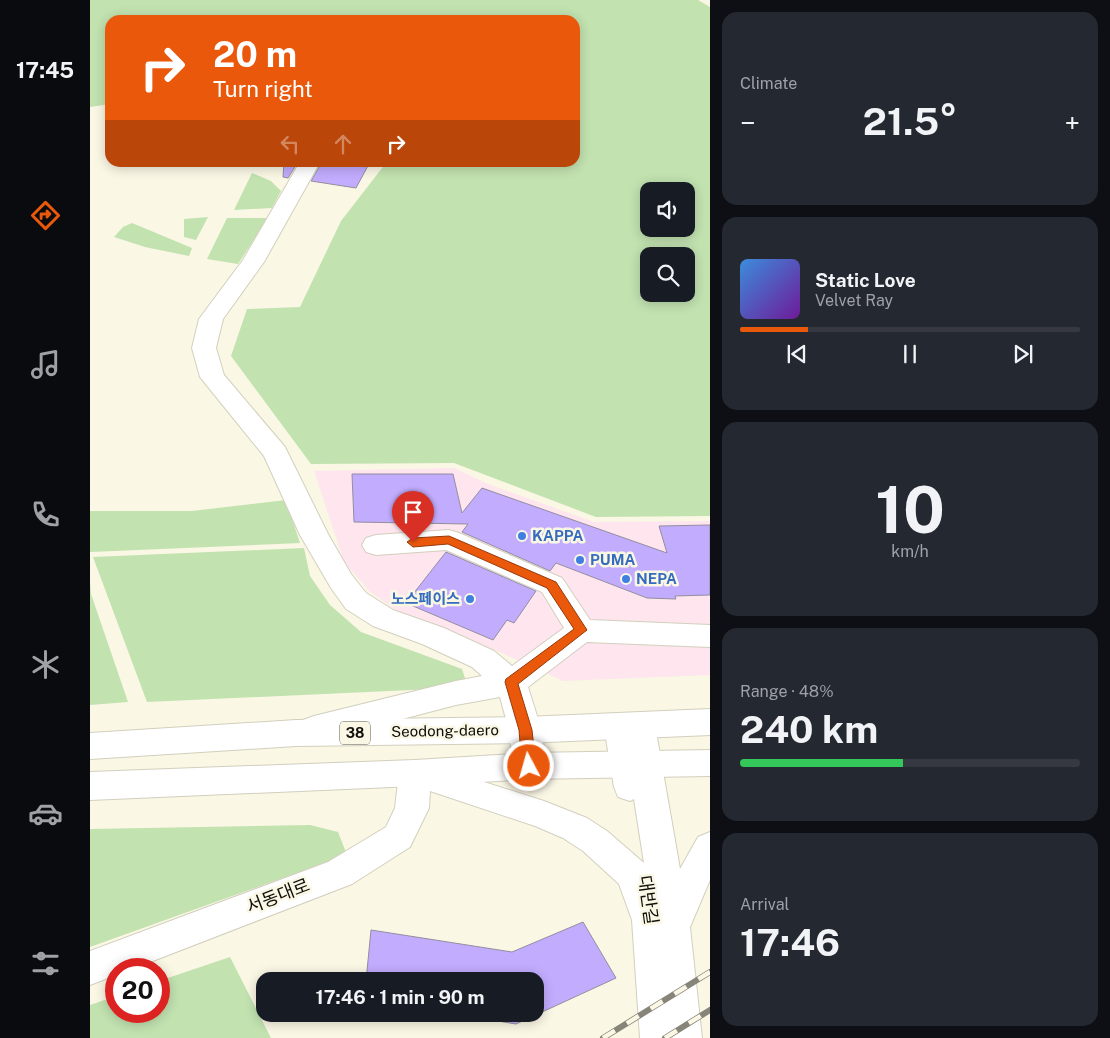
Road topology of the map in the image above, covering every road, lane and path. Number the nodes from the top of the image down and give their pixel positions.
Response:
1 (307, 167) edge
2 (376, 545) dead end
3 (581, 630) junction
4 (710, 636) edge
5 (511, 682) junction
6 (710, 722) edge
7 (630, 726) junction
8 (525, 730) junction
9 (296, 734) junction
10 (90, 746) edge
11 (635, 763) junction
12 (710, 763) edge
13 (529, 766) junction
14 (415, 773) junction
15 (90, 786) edge
16 (710, 847) edge
17 (662, 926) junction
18 (90, 968) edge
19 (659, 1038) edge
20 (683, 1038) edge

1 - 5 main road
2 - 3 main road
3 - 4 main road
3 - 5 main road
5 - 8 main road
5 - 9 main road
6 - 7 main road, Seodong-daero / 38
7 - 8 main road, Seodong-daero / 38
7 - 11 main road
8 - 9 main road, Seodong-daero / 38
8 - 13 main road
9 - 10 main road, Seodong-daero / 38
11 - 12 main road
11 - 13 main road
11 - 17 main road
13 - 14 main road
14 - 15 main road
14 - 17 main road
14 - 18 main road, 서동대로
16 - 17 main road
17 - 19 main road, 대반길
17 - 20 main road, 대반길

